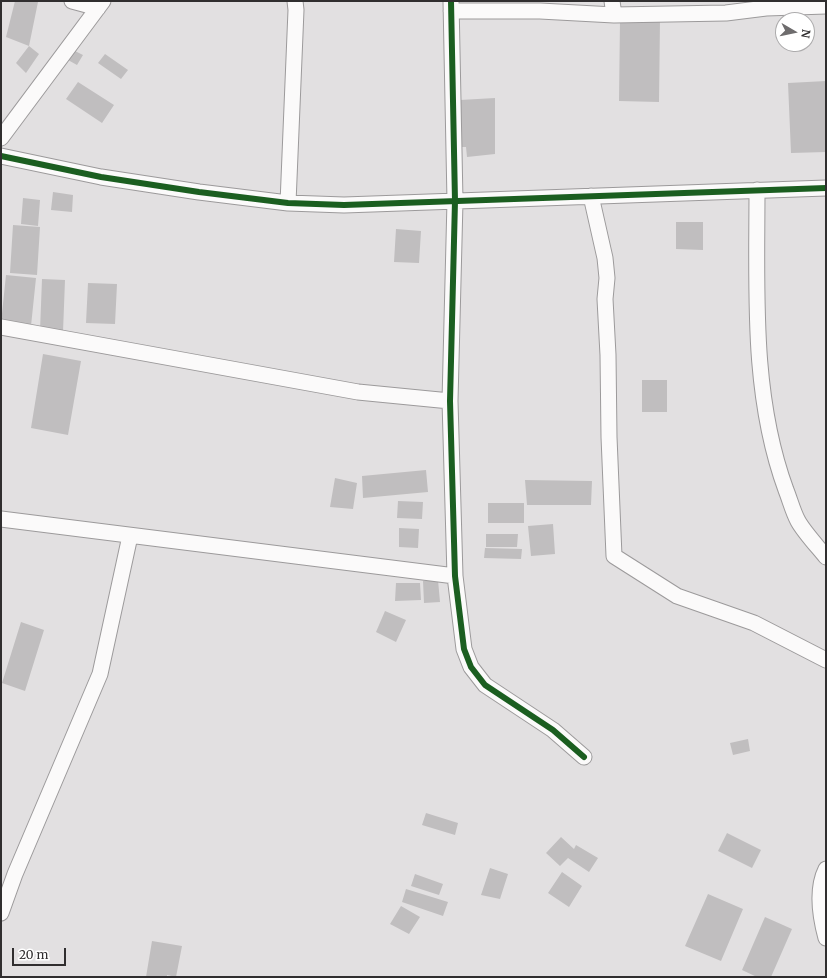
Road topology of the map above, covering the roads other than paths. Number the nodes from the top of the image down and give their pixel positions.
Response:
1 (72, 1) edge
2 (295, 1) edge
3 (100, 4) edge
4 (766, 5) edge
5 (451, 6) edge
6 (826, 6) edge
7 (613, 8) edge
8 (1, 138) edge
9 (1, 156) edge
10 (826, 188) edge
11 (757, 190) junction
12 (591, 196) junction
13 (455, 201) junction
14 (288, 203) junction
15 (1, 327) edge
16 (450, 401) junction
17 (1, 519) edge
18 (130, 536) junction
19 (826, 557) edge
20 (455, 576) junction
21 (826, 660) edge
22 (584, 757) dead end
23 (826, 868) edge
24 (1, 913) edge
25 (826, 938) edge

1 - 3 street
2 - 14 street
3 - 8 street
4 - 6 street
4 - 7 street
5 - 7 street
5 - 13 street
9 - 14 street
10 - 11 street
11 - 12 street
11 - 19 street
12 - 13 street
12 - 21 street
13 - 14 street
13 - 16 street
15 - 16 street
16 - 20 street
17 - 18 street
18 - 20 street
18 - 24 street
20 - 22 street
23 - 25 street

